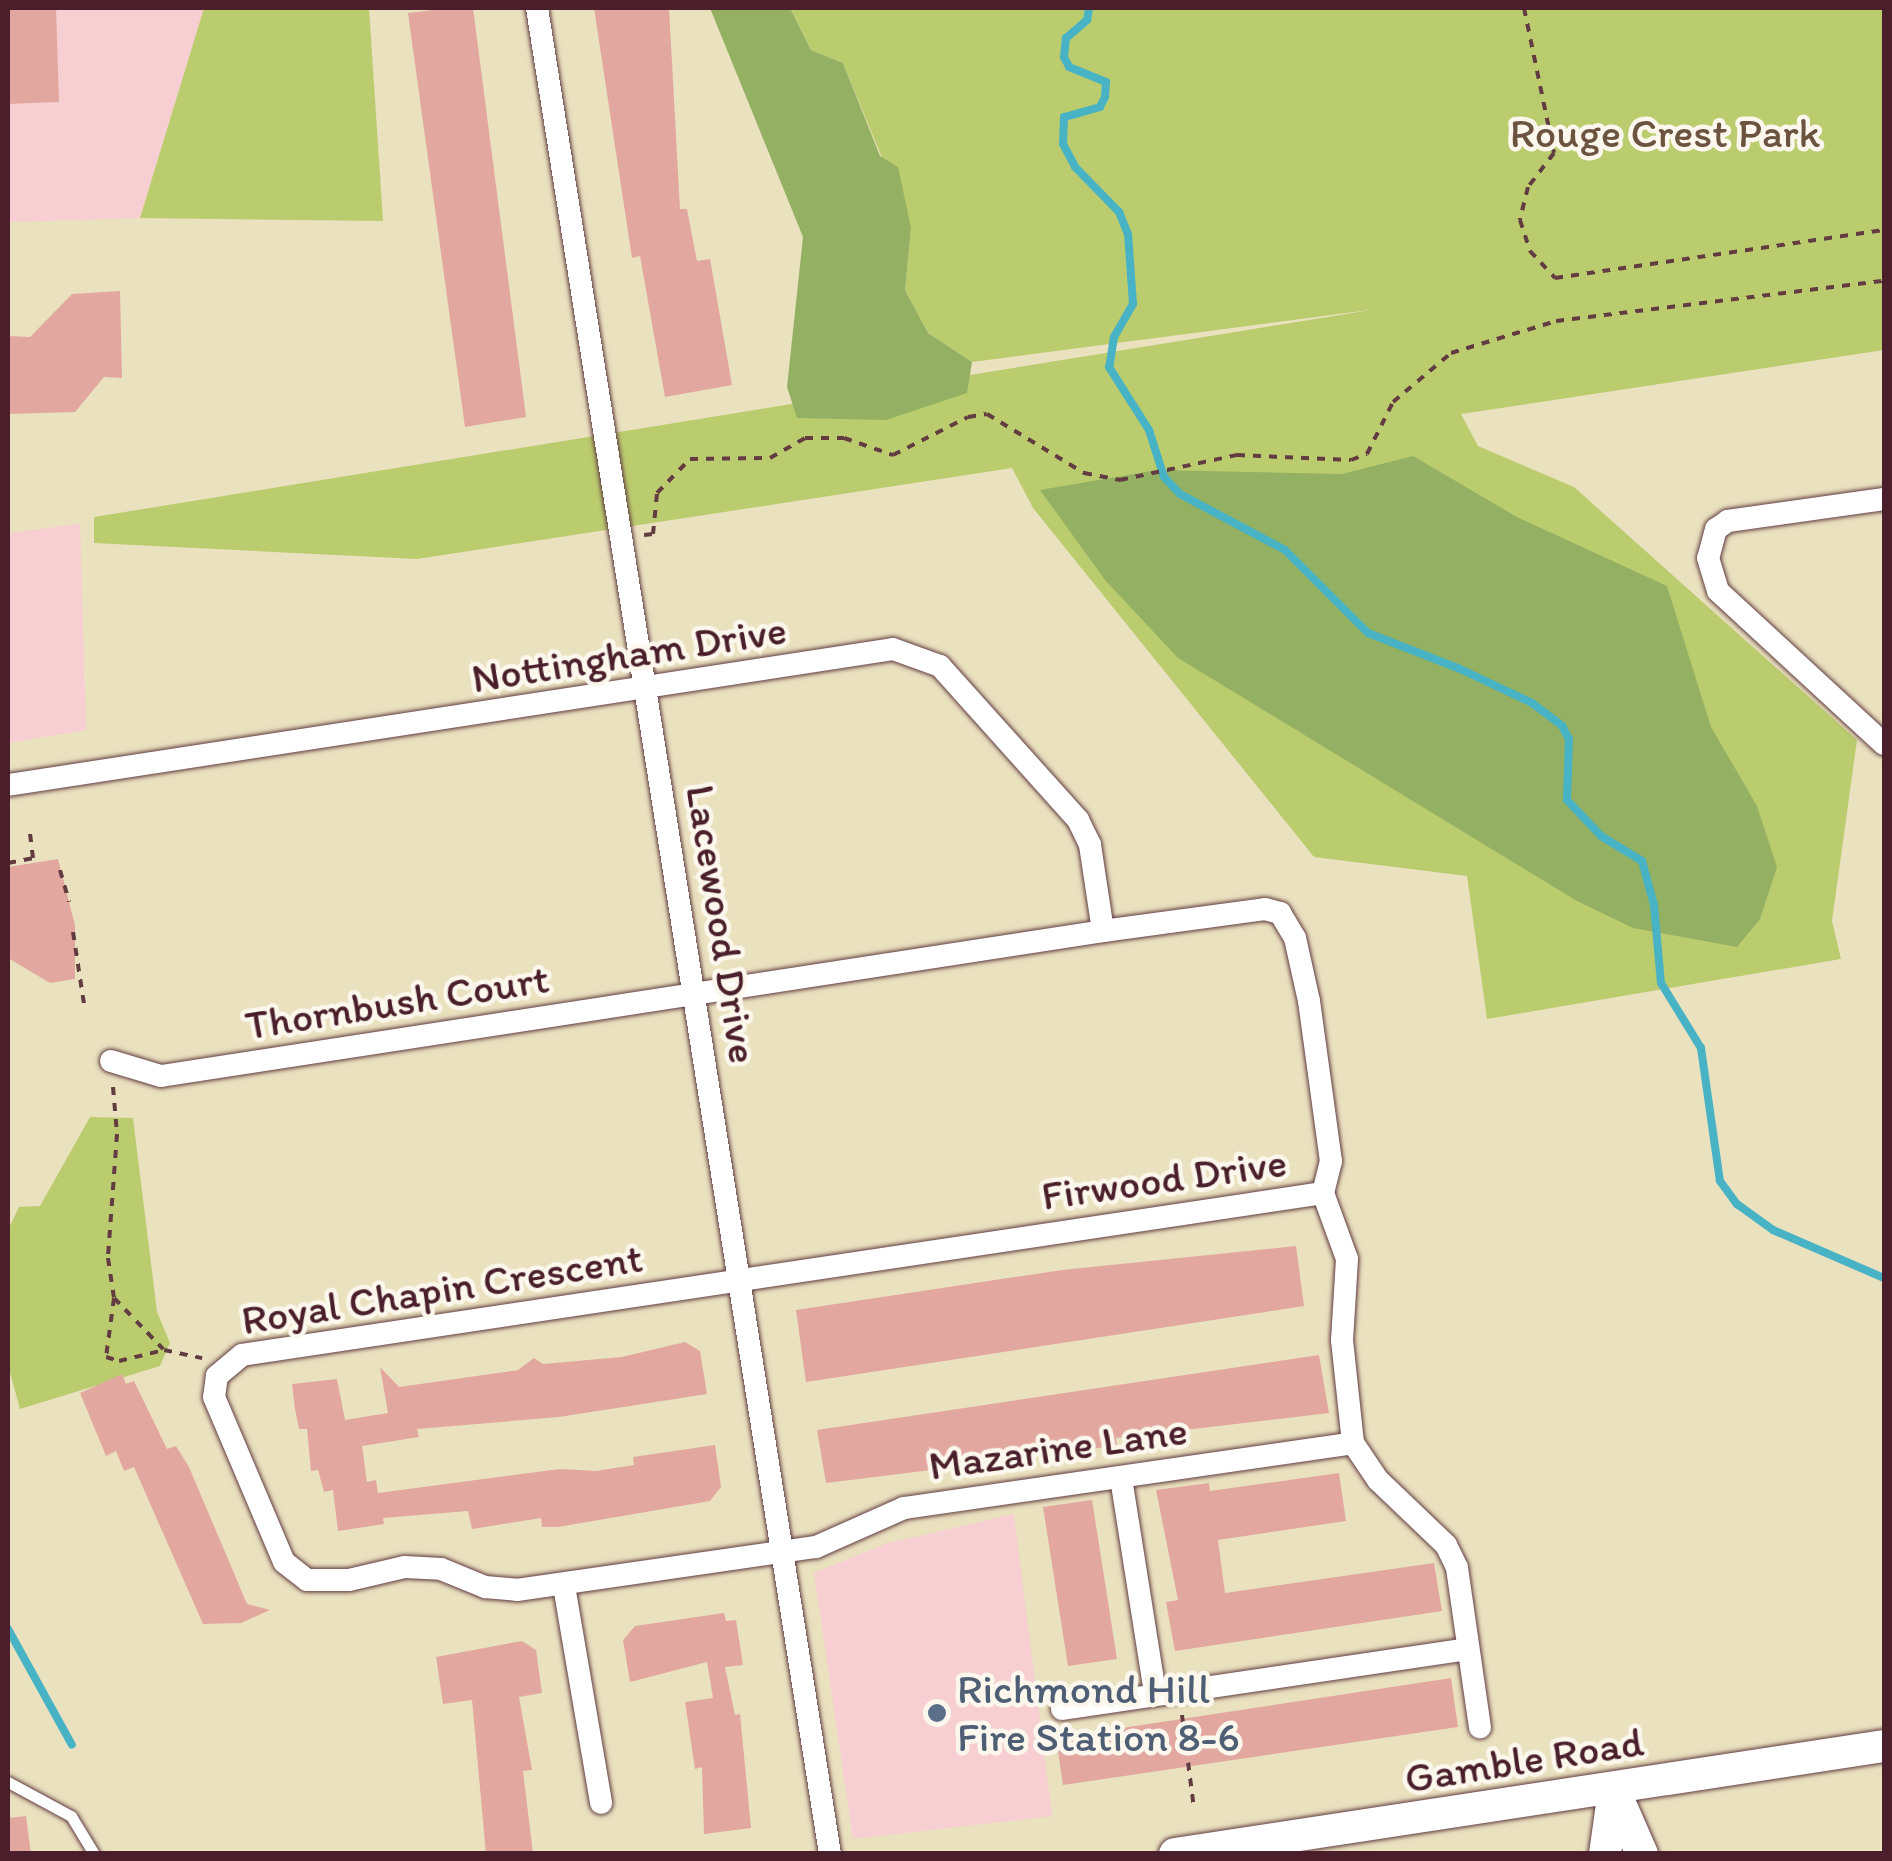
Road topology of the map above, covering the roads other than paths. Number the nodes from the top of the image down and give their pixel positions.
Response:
1 (537, 8) edge
2 (1884, 499) edge
3 (648, 688) junction
4 (1884, 744) edge
5 (8, 785) edge
6 (1104, 932) junction
7 (695, 995) junction
8 (111, 1062) road end
9 (1323, 1193) junction
10 (739, 1280) junction
11 (1353, 1443) junction
12 (1121, 1478) junction
13 (782, 1552) junction
14 (564, 1586) junction
15 (1467, 1649) junction
16 (1155, 1693) junction
17 (1062, 1709) dead end
18 (1480, 1726) dead end
19 (1884, 1746) edge
20 (8, 1782) edge
21 (1614, 1790) junction
22 (601, 1803) dead end
23 (94, 1854) edge
24 (830, 1854) edge
25 (1175, 1854) edge
26 (1605, 1854) edge
27 (1642, 1854) edge

1 - 3 street, Lacewood Drive
2 - 4 street
3 - 5 street, Nottingham Drive
3 - 6 street, Nottingham Drive
3 - 7 street, Lacewood Drive
6 - 7 street, Firwood Drive
6 - 9 street, Firwood Drive
7 - 8 street, Thornbush Court
7 - 10 street, Lacewood Drive
9 - 10 street, Firwood Drive
9 - 11 street
10 - 13 street, Lacewood Drive
10 - 14 street, Royal Chapin Crescent
11 - 12 street, Mazarine Lane
11 - 15 street
12 - 13 street, Mazarine Lane
12 - 16 street
13 - 14 street, Royal Chapin Crescent
13 - 24 street, Lacewood Drive
14 - 22 street
15 - 16 street
15 - 18 street
16 - 17 street
19 - 21 main road, Gamble Road
20 - 23 lane
21 - 25 main road, Gamble Road
21 - 26 main road
21 - 27 main road

